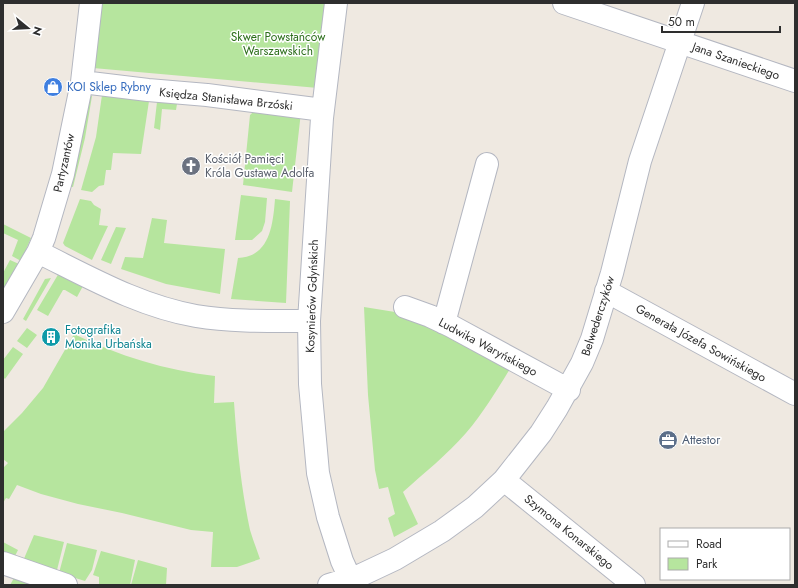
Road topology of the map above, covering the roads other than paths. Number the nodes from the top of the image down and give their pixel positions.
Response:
1 (91, 3) edge
2 (336, 3) edge
3 (564, 3) edge
4 (693, 3) edge
5 (680, 42) junction
6 (795, 81) edge
7 (82, 82) junction
8 (323, 110) junction
9 (488, 164) dead end
10 (38, 252) junction
11 (606, 292) junction
12 (405, 307) dead end
13 (3, 312) edge
14 (309, 321) junction
15 (444, 323) junction
16 (568, 390) junction
17 (795, 394) edge
18 (504, 480) junction
19 (3, 563) edge
20 (351, 582) edge
21 (60, 584) edge
22 (329, 585) edge
23 (634, 585) edge

1 - 7 street, Partyzantów
2 - 8 street, Kosynierów Gdyńskich
3 - 5 street, Jana Szanieckiego
4 - 5 street, Belwederczyków
5 - 6 street, Jana Szanieckiego
5 - 11 street, Belwederczyków
7 - 8 street, Księdza Stanisława Brzóski
7 - 10 street, Partyzantów
8 - 14 street, Kosynierów Gdyńskich
9 - 15 street
10 - 13 street, Partyzantów
10 - 14 street
11 - 16 street, Belwederczyków
11 - 17 street, Generała Józefa Sowińskiego
12 - 15 street, Ludwika Waryńskiego
14 - 20 street, Kosynierów Gdyńskich
15 - 16 street, Ludwika Waryńskiego
16 - 18 street, Belwederczyków
18 - 20 street, Belwederczyków
18 - 23 street, Szymona Konarskiego
19 - 21 street
20 - 22 street, Belwederczyków

